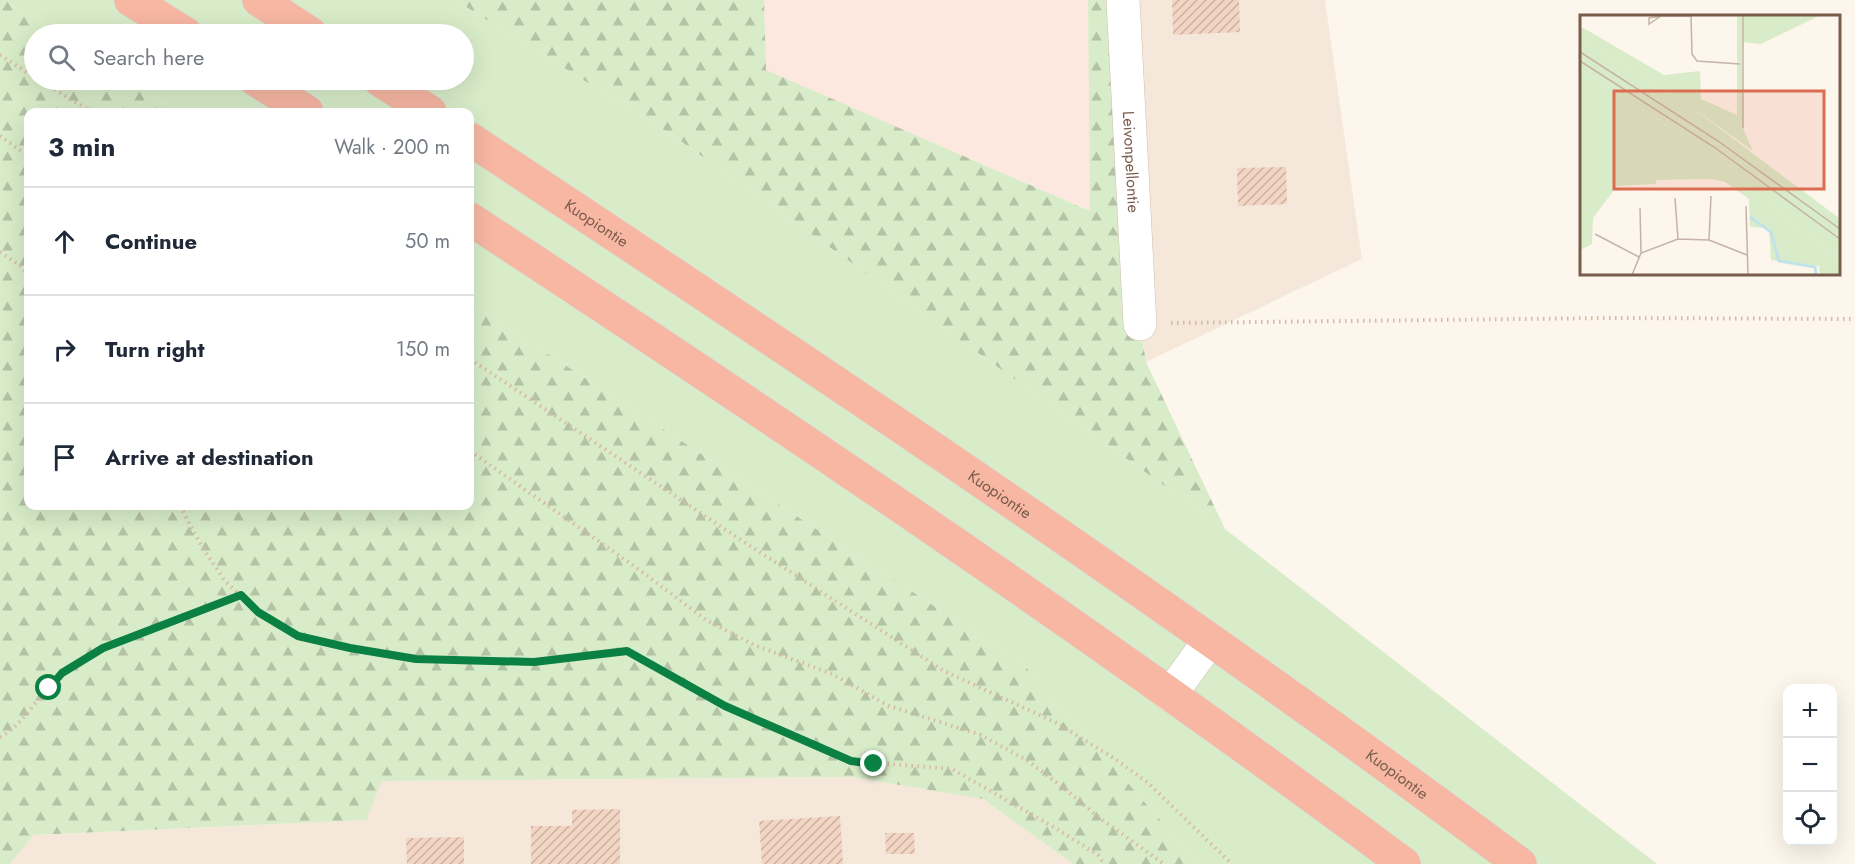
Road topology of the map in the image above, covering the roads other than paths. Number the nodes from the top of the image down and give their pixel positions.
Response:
1 (131, 0) edge
2 (259, 0) edge
3 (1123, 0) edge
4 (170, 24) edge
5 (296, 24) edge
6 (272, 90) edge
7 (396, 90) edge
8 (301, 108) edge
9 (424, 108) edge
10 (474, 142) edge
11 (474, 222) edge
12 (1140, 324) road end
13 (1210, 640) junction
14 (1170, 695) junction
15 (1404, 864) edge
16 (1520, 864) edge

1 - 4 highway
2 - 5 highway
3 - 12 street, Leivonpellontie
6 - 8 highway
7 - 9 highway
10 - 13 highway, Kuopiontie
11 - 14 highway
13 - 14 street
13 - 16 highway, Kuopiontie
14 - 15 highway

